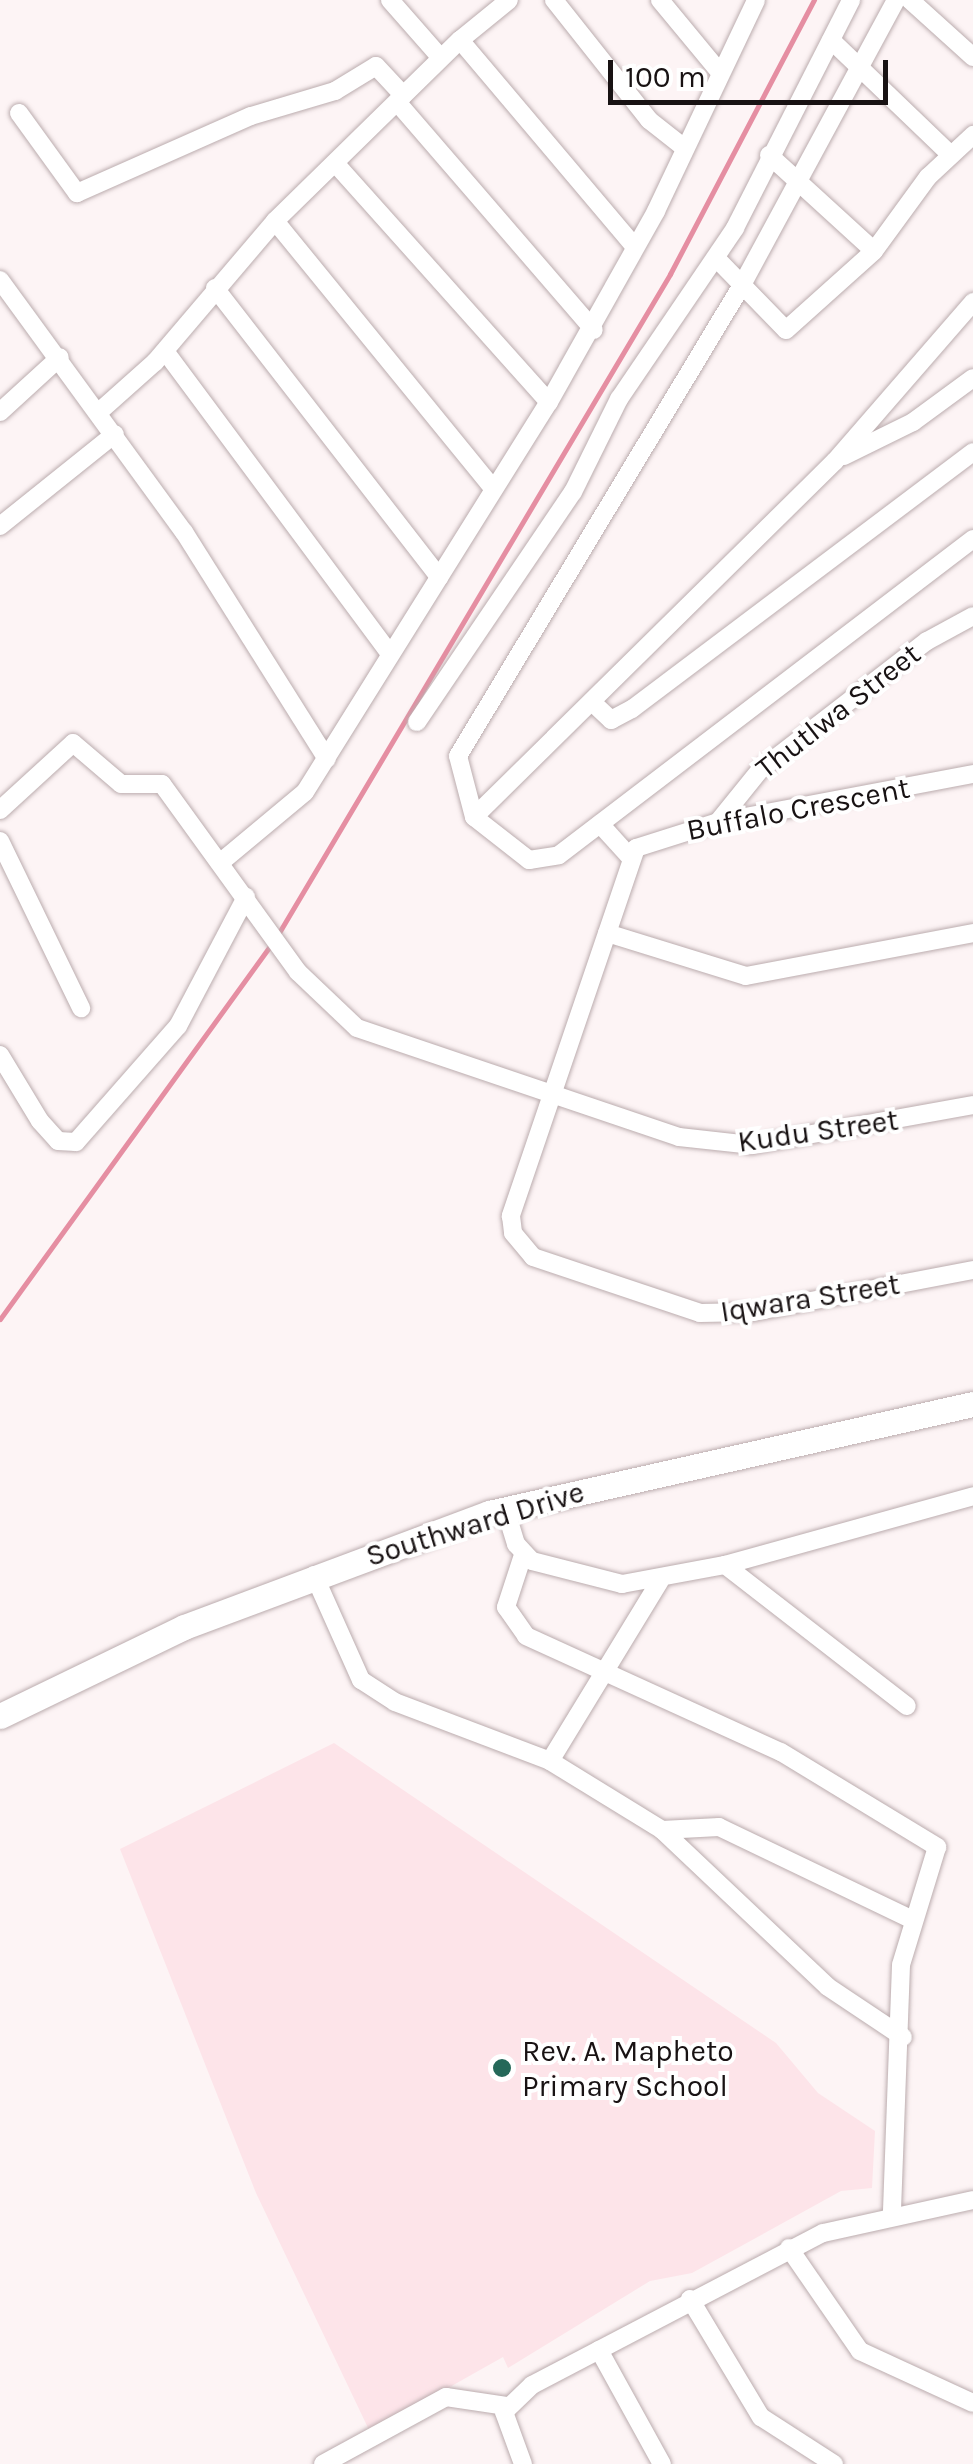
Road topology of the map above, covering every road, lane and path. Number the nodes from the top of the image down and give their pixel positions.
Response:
1 (390, 0) edge
2 (509, 0) edge
3 (554, 0) edge
4 (660, 0) edge
5 (756, 0) edge
6 (851, 0) edge
7 (896, 0) edge
8 (910, 0) edge
9 (460, 40) junction
10 (831, 40) junction
11 (440, 57) junction
12 (973, 57) edge
13 (862, 69) junction
14 (718, 70) junction
15 (400, 98) junction
16 (19, 113) dead end
17 (973, 134) edge
18 (682, 146) junction
19 (769, 155) junction
20 (952, 155) junction
21 (335, 163) junction
22 (802, 180) junction
23 (275, 221) junction
24 (635, 246) junction
25 (874, 251) junction
26 (716, 258) junction
27 (742, 285) junction
28 (215, 288) junction
29 (3, 290) edge
30 (973, 302) edge
31 (594, 330) junction
32 (165, 351) junction
33 (60, 357) junction
34 (973, 378) edge
35 (549, 402) junction
36 (0, 412) edge
37 (100, 412) junction
38 (115, 434) junction
39 (973, 452) edge
40 (834, 461) junction
41 (493, 488) junction
42 (0, 526) edge
43 (973, 539) edge
44 (439, 577) junction
45 (973, 616) edge
46 (390, 654) junction
47 (593, 703) junction
48 (417, 722) dead end
49 (327, 759) junction
50 (973, 774) edge
51 (0, 810) edge
52 (474, 817) junction
53 (718, 822) junction
54 (600, 824) junction
55 (0, 841) edge
56 (630, 856) junction
57 (221, 862) junction
58 (251, 905) junction
59 (607, 933) junction
60 (973, 934) edge
61 (82, 1008) dead end
62 (0, 1054) edge
63 (550, 1094) junction
64 (973, 1105) edge
65 (973, 1270) edge
66 (973, 1404) edge
67 (973, 1496) edge
68 (506, 1508) junction
69 (523, 1555) junction
70 (725, 1565) junction
71 (314, 1576) junction
72 (660, 1581) junction
73 (604, 1674) junction
74 (906, 1706) dead end
75 (0, 1716) edge
76 (550, 1761) junction
77 (662, 1830) junction
78 (911, 1919) junction
79 (903, 2037) junction
80 (973, 2200) edge
81 (892, 2213) junction
82 (789, 2248) junction
83 (690, 2299) junction
84 (599, 2350) junction
85 (973, 2403) edge
86 (506, 2406) junction
87 (324, 2464) edge
88 (523, 2464) edge
89 (662, 2464) edge
90 (834, 2464) edge

1 - 11 street
2 - 9 street
3 - 18 street
4 - 14 street
5 - 14 street
6 - 10 street
7 - 13 street
8 - 12 street
9 - 11 street
9 - 24 street
10 - 13 street
10 - 19 street
11 - 15 street
13 - 20 street
13 - 22 street
14 - 18 street
15 - 16 street
15 - 21 street
15 - 31 street
17 - 20 street
18 - 24 street
19 - 22 street
19 - 26 street
20 - 25 street
21 - 23 street
21 - 35 street
22 - 25 street
22 - 27 street
23 - 28 street
23 - 41 street
24 - 31 street
25 - 27 street
26 - 27 street
26 - 48 street
27 - 52 street
28 - 32 street
28 - 44 street
29 - 33 street
30 - 40 street
31 - 35 street
32 - 37 street
32 - 46 street
33 - 36 street
33 - 37 street
34 - 40 street
35 - 41 street
37 - 38 street
38 - 42 street
38 - 49 street
39 - 47 street
40 - 47 street
41 - 44 street
43 - 54 street
44 - 46 street
45 - 53 street, Thutlwa Street
46 - 49 street
47 - 52 street
49 - 57 street
50 - 53 street, Buffalo Crescent
51 - 57 street, Kudu Street
52 - 54 street
53 - 56 street, Buffalo Crescent
54 - 56 street
55 - 61 street
56 - 59 street, Iqwara Street
57 - 58 street, Kudu Street
58 - 62 street
58 - 63 street, Kudu Street
59 - 60 street
59 - 63 street, Iqwara Street
63 - 64 street, Kudu Street
63 - 65 street, Iqwara Street
66 - 68 main road, Southward Drive
67 - 70 street
68 - 69 street
68 - 71 main road, Southward Drive
69 - 72 street
69 - 73 street
70 - 72 street
70 - 74 street
71 - 75 main road, Southward Drive
71 - 76 street
72 - 73 street
73 - 76 street
73 - 78 street
76 - 77 street
77 - 78 street
77 - 79 street
78 - 79 street
79 - 81 street
80 - 81 street
81 - 82 street
82 - 83 street
82 - 85 street
83 - 84 street
83 - 90 street
84 - 86 street
84 - 89 street
86 - 87 street
86 - 88 street

